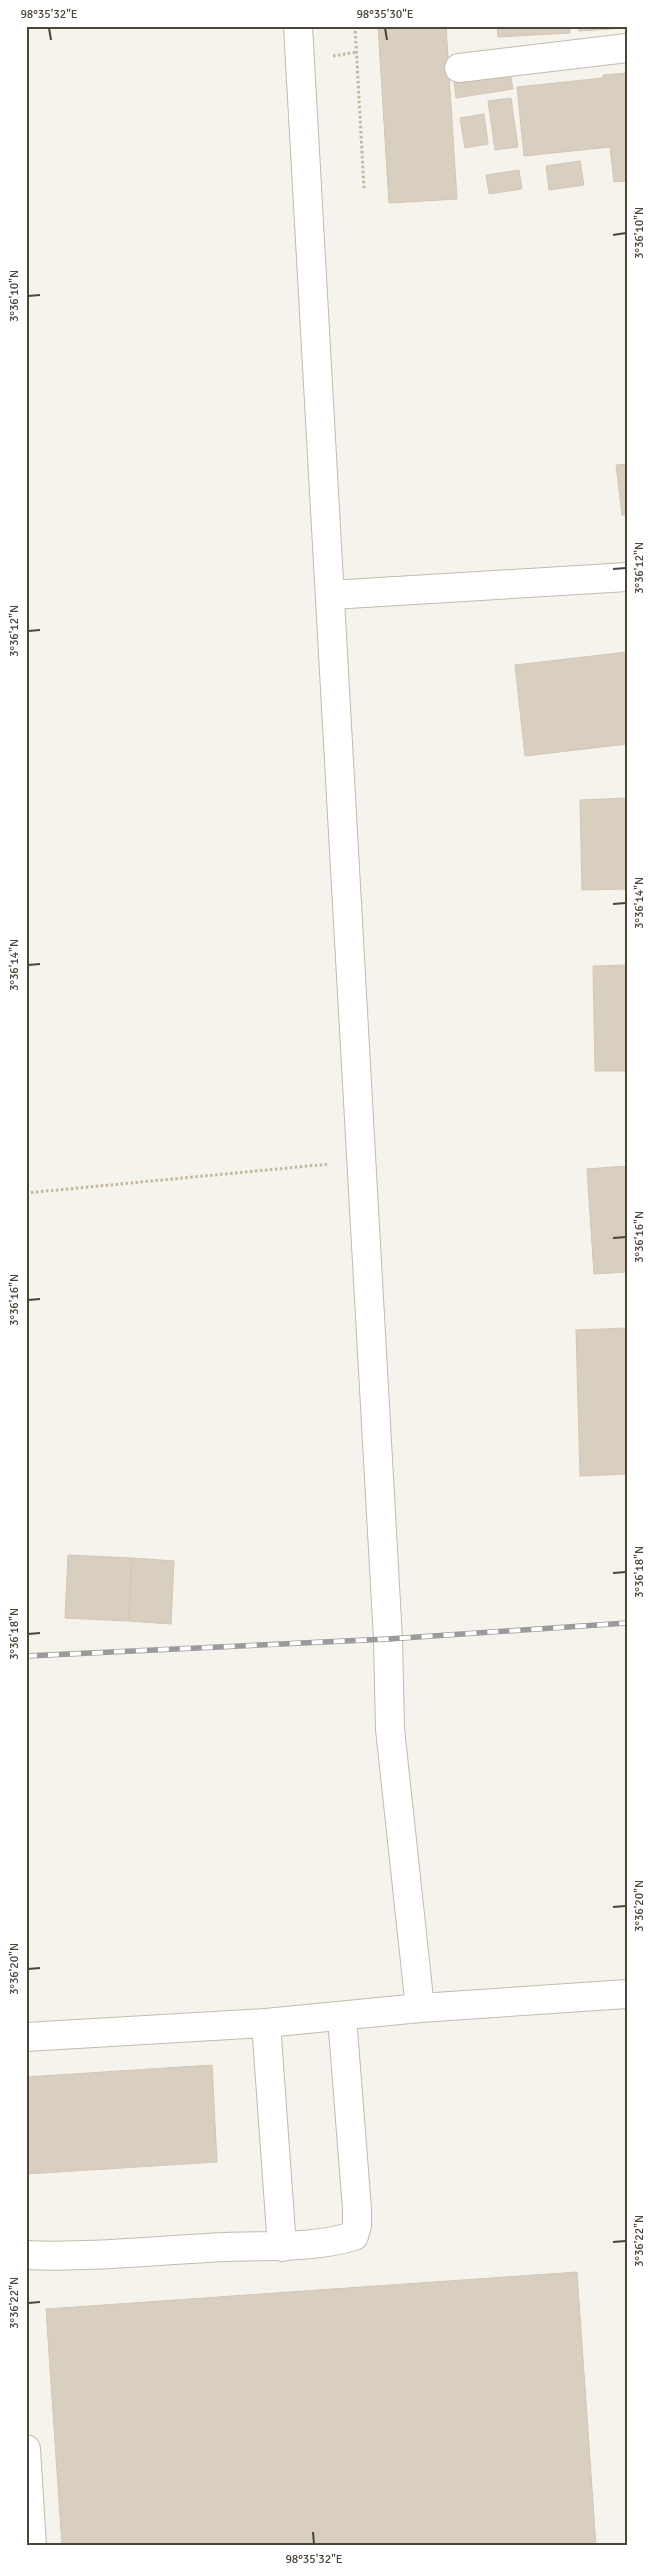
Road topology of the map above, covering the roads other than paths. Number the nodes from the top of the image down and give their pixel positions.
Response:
1 (298, 26) edge
2 (627, 48) edge
3 (459, 68) dead end
4 (627, 577) edge
5 (330, 595) junction
6 (627, 1994) edge
7 (420, 2008) junction
8 (342, 2017) junction
9 (266, 2023) junction
10 (26, 2036) edge
11 (282, 2247) junction
12 (26, 2255) edge
13 (26, 2449) edge
14 (32, 2546) edge

1 - 5 street
2 - 3 street
4 - 5 street
5 - 7 street
6 - 7 street
7 - 8 street
8 - 9 street
8 - 11 street
9 - 10 street
9 - 11 street
11 - 12 street
13 - 14 street

